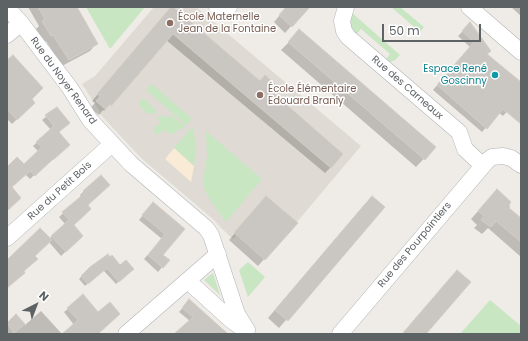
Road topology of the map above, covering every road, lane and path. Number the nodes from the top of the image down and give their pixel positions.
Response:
1 (217, 7) edge
2 (229, 7) edge
3 (346, 7) edge
4 (469, 7) edge
5 (7, 8) edge
6 (20, 23) junction
7 (7, 35) edge
8 (521, 52) edge
9 (112, 144) junction
10 (487, 161) junction
11 (521, 166) edge
12 (7, 238) edge
13 (218, 254) junction
14 (188, 281) junction
15 (249, 332) edge
16 (126, 334) edge
17 (340, 334) edge

1 - 2 street
3 - 10 street, Rue des Carneaux
4 - 8 street
5 - 6 street, Rue du Noyer Renard
6 - 7 street
6 - 9 street, Rue du Noyer Renard
9 - 12 street, Rue du Petit Bois
9 - 13 street, Rue du Noyer Renard
10 - 11 street
10 - 17 street, Rue des Pourpointiers
13 - 14 street
13 - 15 street, Rue du Noyer Renard
14 - 15 street
14 - 16 street

